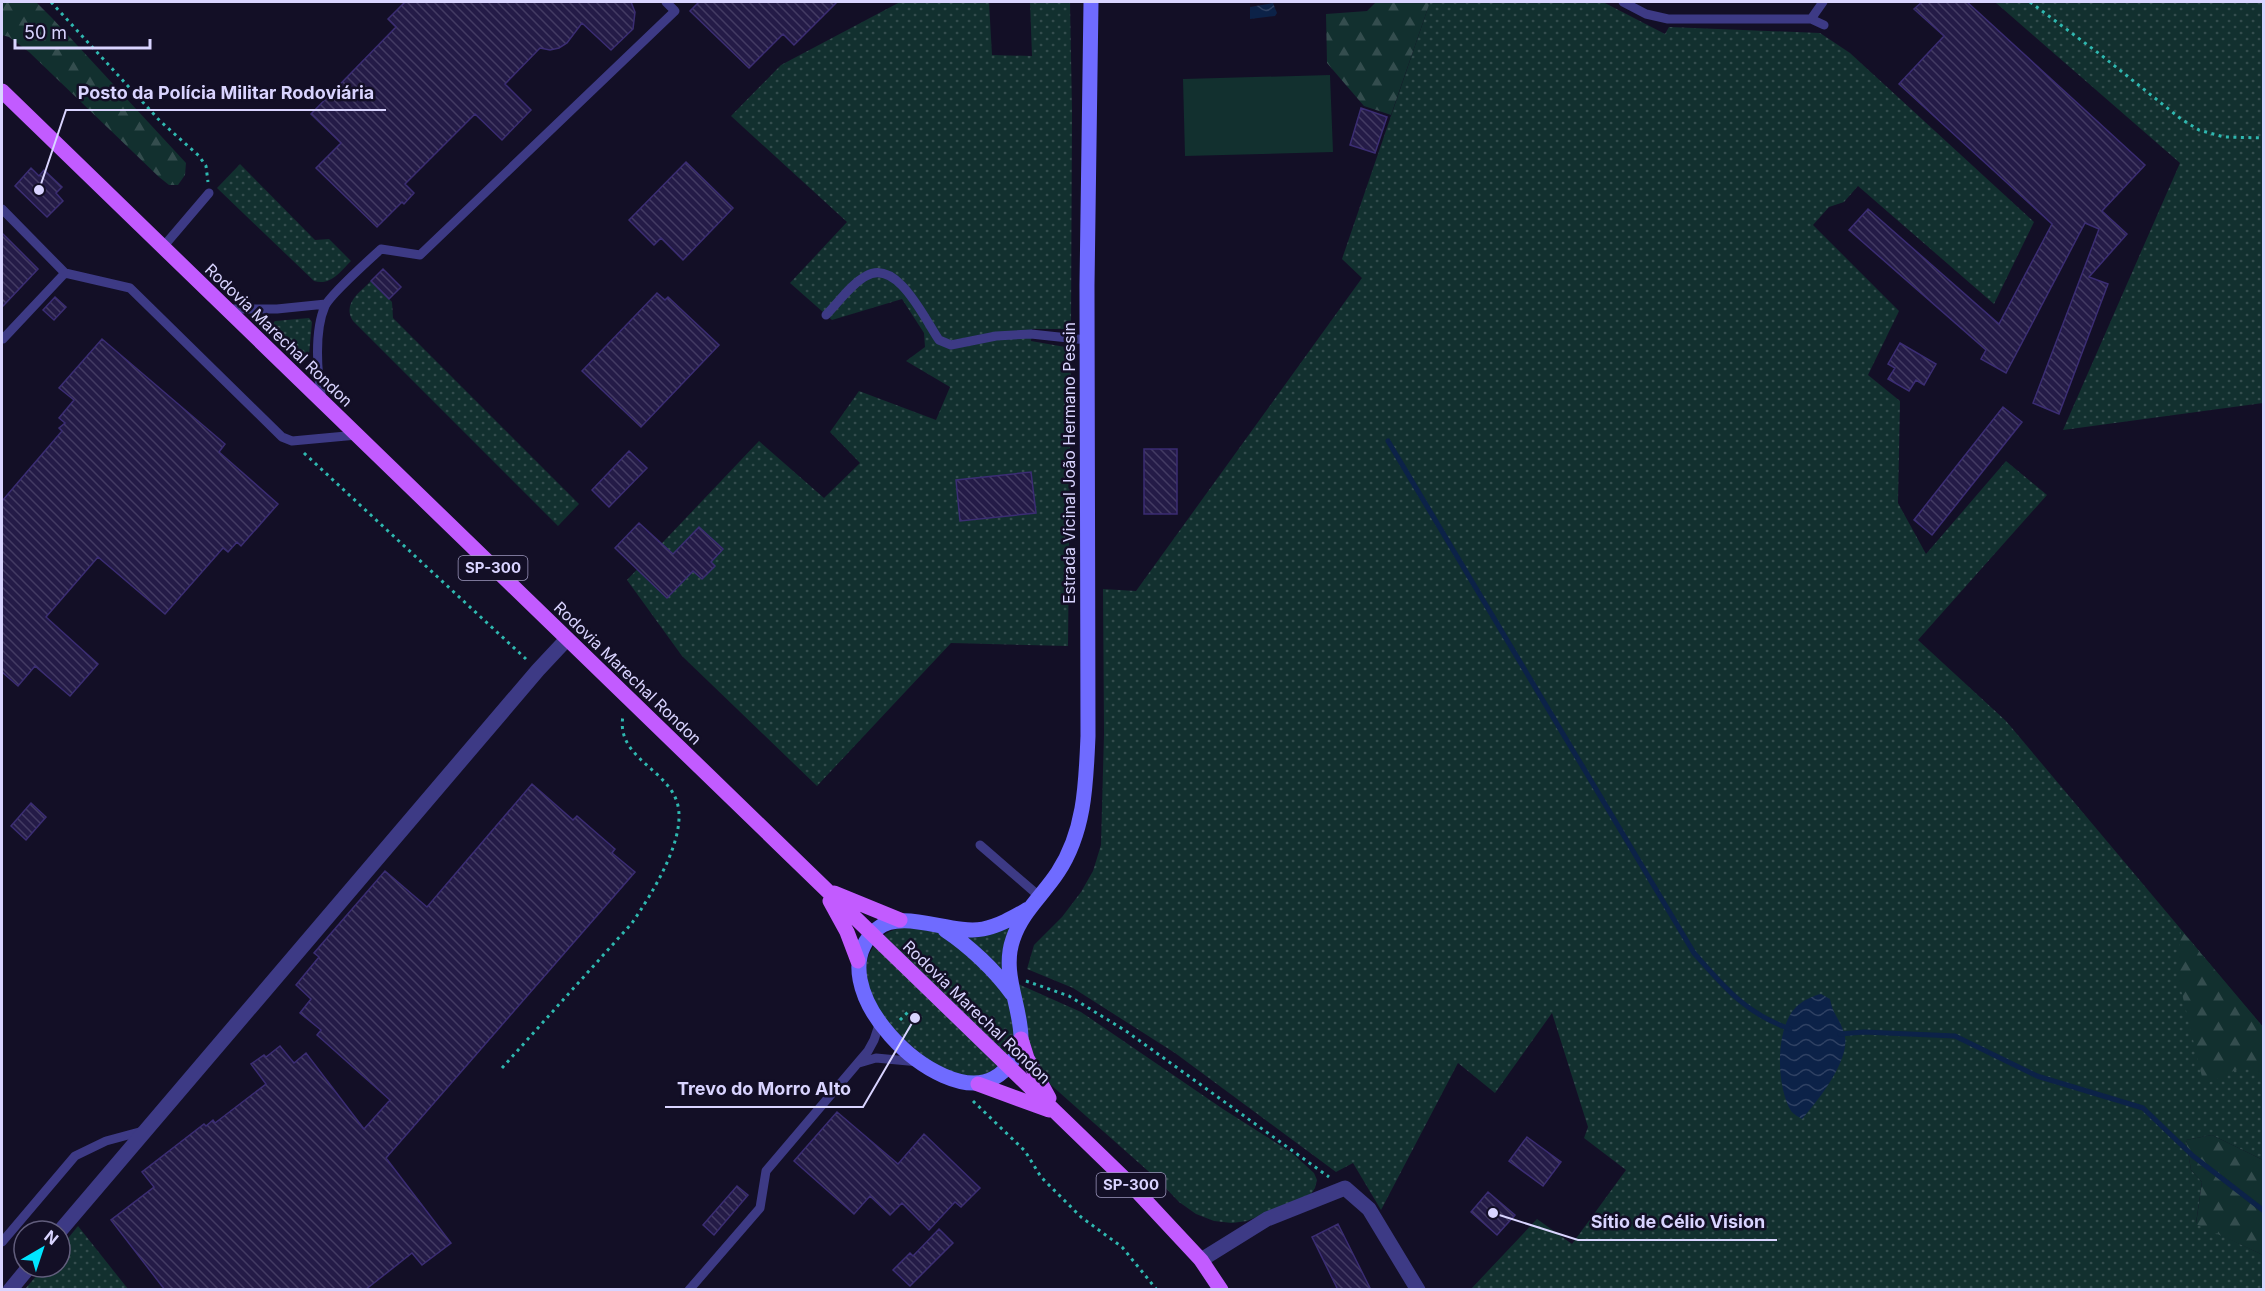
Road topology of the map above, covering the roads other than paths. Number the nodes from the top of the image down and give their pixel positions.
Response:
1 (666, 2) edge
2 (1091, 2) edge
3 (1623, 2) edge
4 (1823, 2) edge
5 (1811, 19) junction
6 (1824, 25) dead end
7 (2, 91) edge
8 (209, 193) road end
9 (2, 209) edge
10 (163, 248) junction
11 (65, 273) junction
12 (326, 304) junction
13 (227, 309) junction
14 (826, 315) dead end
15 (1087, 340) junction
16 (2, 341) edge
17 (322, 401) junction
18 (357, 435) junction
19 (567, 639) junction
20 (980, 845) dead end
21 (823, 888) junction
22 (1039, 896) junction
23 (1028, 909) junction
24 (900, 920) junction
25 (940, 927) junction
26 (871, 934) junction
27 (858, 961) junction
28 (1013, 996) junction
29 (880, 1022) junction
30 (1021, 1039) junction
31 (921, 1062) junction
32 (856, 1064) junction
33 (1008, 1066) junction
34 (978, 1084) junction
35 (1058, 1114) junction
36 (145, 1131) junction
37 (70, 1219) edge
38 (2, 1242) edge
39 (1201, 1260) junction
40 (689, 1290) edge
41 (1221, 1290) edge
42 (1418, 1290) edge

1 - 12 lane
2 - 15 main road, Estrada Vicinal João Hermano Pessin
3 - 5 lane
4 - 5 lane
5 - 6 lane
7 - 10 main road, Rodovia Marechal Rondon / SP-300
8 - 10 lane
9 - 11 lane
10 - 13 main road, Rodovia Marechal Rondon / SP-300
11 - 16 lane
11 - 18 lane
12 - 13 lane
12 - 17 lane
13 - 17 main road, Rodovia Marechal Rondon / SP-300
14 - 15 lane
15 - 22 main road, Estrada Vicinal João Hermano Pessin
17 - 18 main road, Rodovia Marechal Rondon / SP-300
18 - 19 main road, Rodovia Marechal Rondon / SP-300
19 - 21 main road, Rodovia Marechal Rondon / SP-300
19 - 36 street
20 - 22 lane
21 - 24 main road
21 - 26 main road, Rodovia Marechal Rondon / SP-300
21 - 27 main road
22 - 23 main road, Estrada Vicinal João Hermano Pessin
23 - 25 main road, Estrada Vicinal João Hermano Pessin
23 - 28 main road, Estrada Vicinal João Hermano Pessin
24 - 25 main road, Estrada Vicinal João Hermano Pessin
24 - 26 main road
25 - 28 main road
26 - 27 main road
26 - 33 main road, Rodovia Marechal Rondon / SP-300
27 - 29 main road
28 - 30 main road, Estrada Vicinal João Hermano Pessin
29 - 31 main road
29 - 32 lane
30 - 33 main road
30 - 35 main road
31 - 32 lane
31 - 34 main road
32 - 40 lane
33 - 34 main road
33 - 35 main road, Rodovia Marechal Rondon / SP-300
34 - 35 main road
35 - 39 main road, Rodovia Marechal Rondon / SP-300
36 - 37 street
36 - 38 lane
39 - 41 main road, Rodovia Marechal Rondon / SP-300
39 - 42 street

